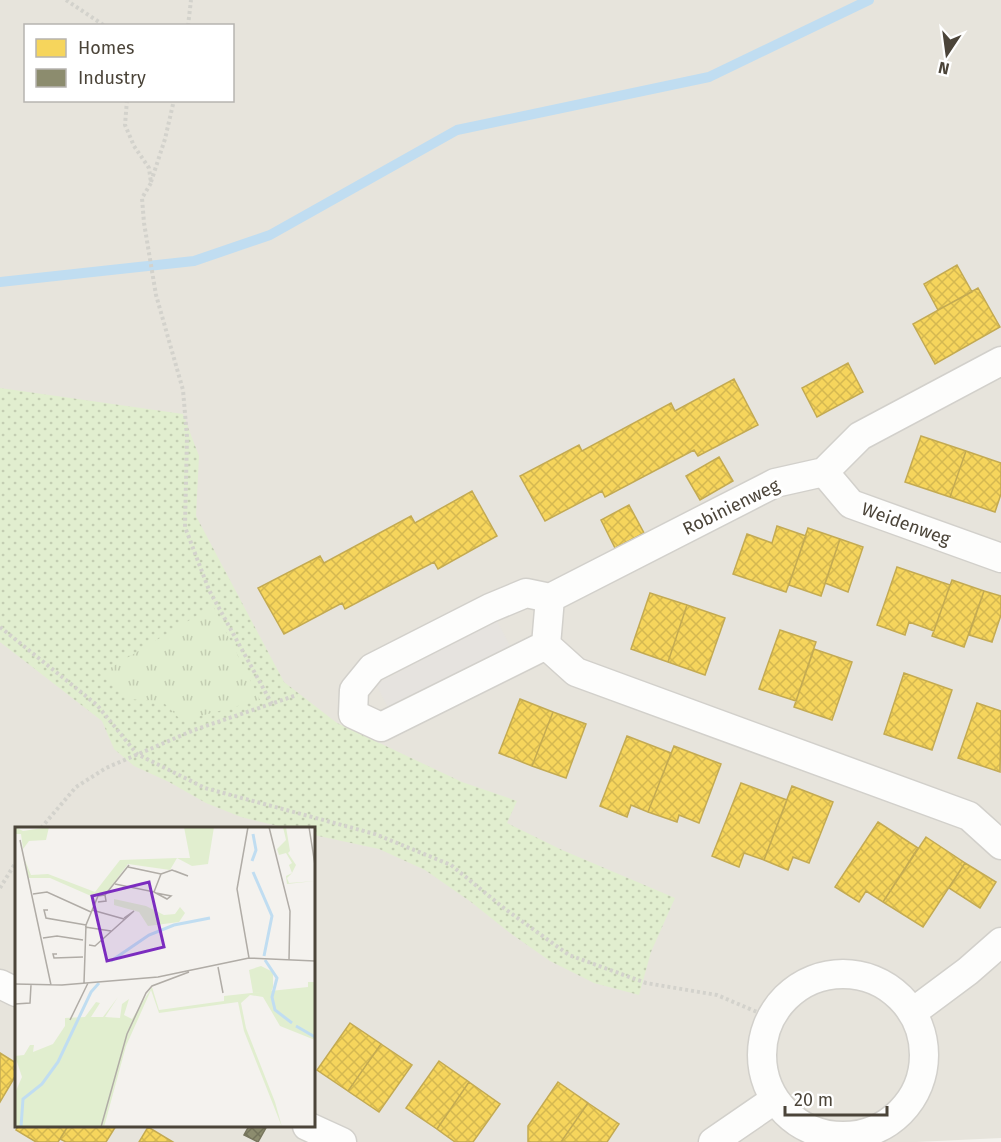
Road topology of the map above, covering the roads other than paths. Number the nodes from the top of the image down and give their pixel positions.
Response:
1 (1001, 361) edge
2 (824, 472) junction
3 (1001, 558) edge
4 (550, 598) junction
5 (546, 645) junction
6 (1001, 845) edge
7 (1001, 942) edge
8 (0, 984) edge
9 (15, 992) edge
10 (913, 1012) junction
11 (774, 1100) junction
12 (311, 1127) edge
13 (342, 1142) edge
14 (713, 1142) edge

1 - 2 street
2 - 3 street, Weidenweg
2 - 4 street, Robinienweg
4 - 5 street
4 - 5 street
5 - 6 street
7 - 10 street
8 - 9 street
10 - 11 street
10 - 11 street
11 - 14 street
12 - 13 street

